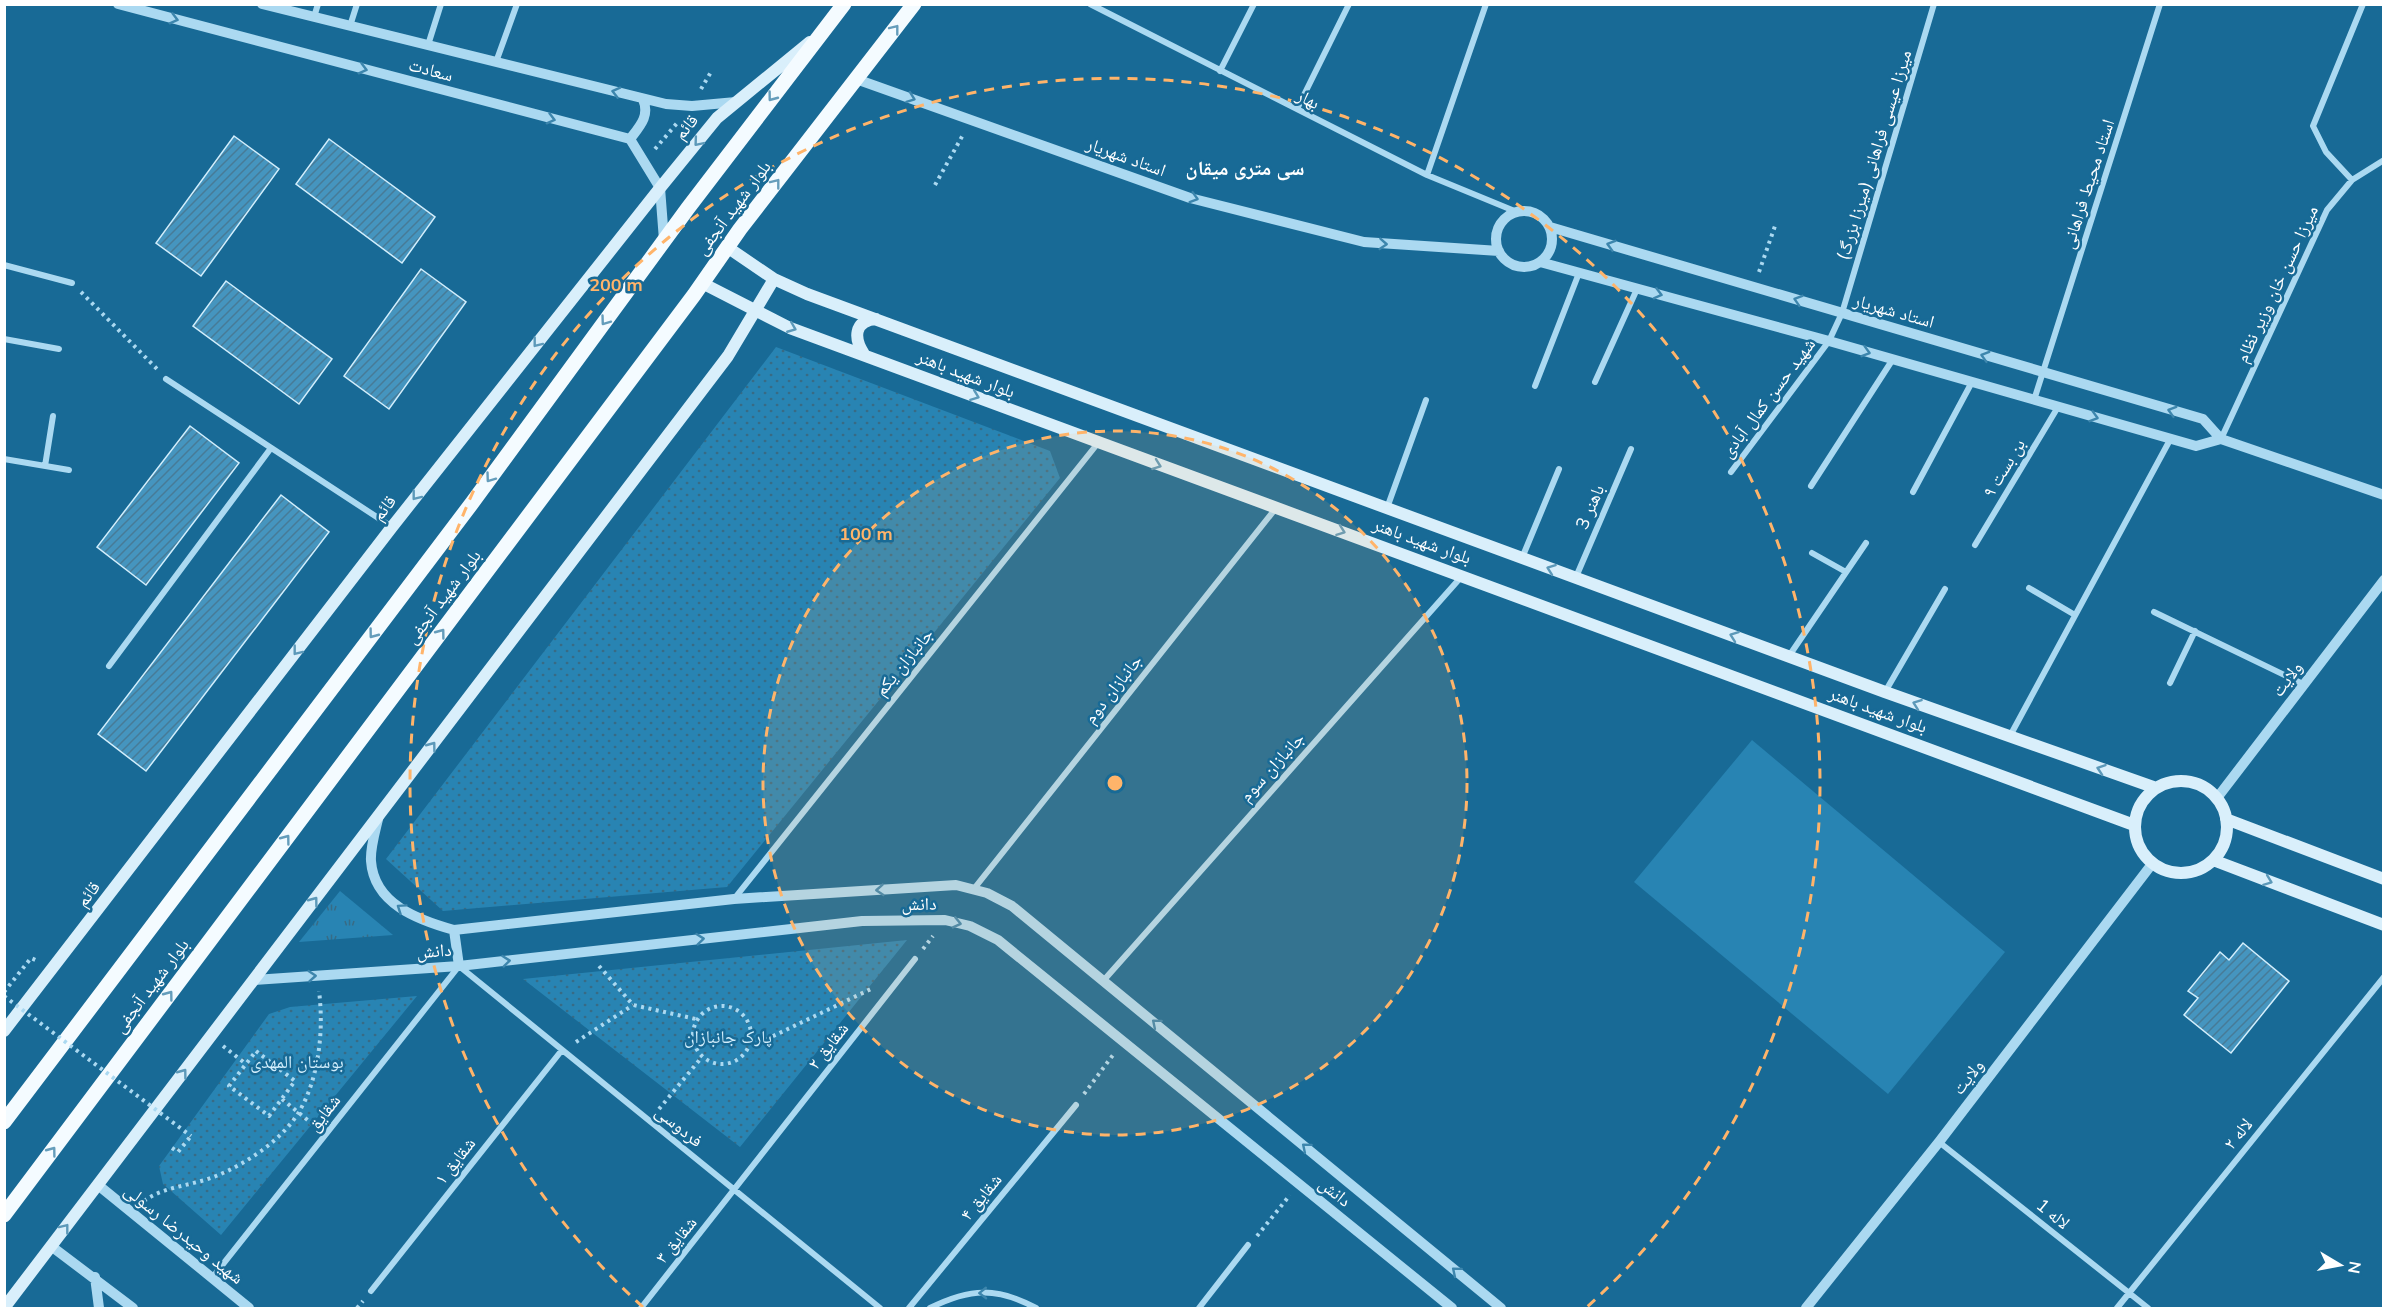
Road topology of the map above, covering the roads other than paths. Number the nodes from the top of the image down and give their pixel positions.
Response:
1 (118, 4) edge
2 (261, 4) edge
3 (318, 4) edge
4 (357, 4) edge
5 (441, 4) edge
6 (517, 4) edge
7 (844, 4) edge
8 (914, 4) edge
9 (1090, 4) edge
10 (1254, 4) edge
11 (1349, 4) edge
12 (1486, 4) edge
13 (1934, 4) edge
14 (2160, 4) edge
15 (2363, 4) edge
16 (314, 17) junction
17 (350, 26) junction
18 (820, 34) junction
19 (428, 45) junction
20 (496, 62) junction
21 (1220, 71) junction
22 (856, 79) junction
23 (643, 99) junction
24 (736, 102) junction
25 (1297, 110) junction
26 (630, 139) junction
27 (2384, 160) edge
28 (1427, 175) junction
29 (2352, 180) junction
30 (660, 188) junction
31 (1517, 212) junction
32 (1550, 227) junction
33 (664, 240) junction
34 (727, 247) junction
35 (1499, 251) junction
36 (1540, 262) junction
37 (4, 265) edge
38 (1579, 273) junction
39 (774, 279) junction
40 (72, 283) road end
41 (702, 283) junction
42 (1637, 289) junction
43 (756, 312) junction
44 (1842, 313) junction
45 (877, 319) junction
46 (4, 339) edge
47 (1829, 341) junction
48 (59, 349) dead end
49 (864, 354) junction
50 (1893, 359) junction
51 (2043, 373) junction
52 (166, 379) road end
53 (1595, 382) dead end
54 (1972, 382) junction
55 (1534, 386) dead end
56 (1426, 400) dead end
57 (2034, 400) junction
58 (2058, 407) junction
59 (53, 416) dead end
60 (2171, 438) junction
61 (2221, 439) junction
62 (1098, 443) junction
63 (271, 448) junction
64 (1631, 448) dead end
65 (4, 459) edge
66 (45, 466) junction
67 (1559, 469) dead end
68 (69, 470) dead end
69 (1731, 472) dead end
70 (1811, 486) dead end
71 (1913, 492) dead end
72 (2384, 495) edge
73 (1276, 508) junction
74 (1387, 508) junction
75 (392, 527) junction
76 (1866, 543) dead end
77 (1975, 545) dead end
78 (1812, 553) dead end
79 (1522, 558) junction
80 (1846, 572) junction
81 (1463, 575) junction
82 (1576, 577) junction
83 (2384, 580) edge
84 (2029, 588) dead end
85 (1945, 589) dead end
86 (2154, 612) dead end
87 (2075, 615) junction
88 (2195, 632) junction
89 (1788, 656) junction
90 (109, 666) dead end
91 (2170, 682) dead end
92 (2303, 684) junction
93 (1885, 692) junction
94 (2009, 737) junction
95 (2156, 788) junction
96 (2217, 798) junction
97 (379, 815) junction
98 (2226, 819) junction
99 (2134, 825) junction
100 (2214, 860) junction
101 (2152, 864) junction
102 (2384, 879) edge
103 (973, 890) junction
104 (734, 899) junction
105 (2384, 925) edge
106 (454, 930) junction
107 (915, 959) road end
108 (459, 966) junction
109 (2384, 977) edge
110 (254, 980) junction
111 (1104, 980) junction
112 (4, 1031) edge
113 (562, 1050) junction
114 (1076, 1105) road end
115 (4, 1122) edge
116 (1939, 1142) junction
117 (98, 1185) junction
118 (735, 1191) junction
119 (4, 1215) edge
120 (1248, 1245) road end
121 (51, 1246) junction
122 (94, 1278) junction
123 (212, 1278) junction
124 (371, 1291) dead end
125 (2129, 1293) junction
126 (4, 1308) edge
127 (99, 1308) edge
128 (133, 1308) edge
129 (249, 1308) edge
130 (641, 1308) edge
131 (880, 1308) edge
132 (909, 1308) edge
133 (930, 1308) edge
134 (1036, 1308) edge
135 (1198, 1308) edge
136 (1452, 1308) edge
137 (1501, 1308) edge
138 (1806, 1308) edge
139 (2116, 1308) edge
140 (2148, 1308) edge

1 -> 26 street, سعادت
2 - 16 street, سعادت
3 - 16 street
4 - 17 street
5 - 19 street
6 - 20 street
7 - 18 main road, بلوار شهید آنجفی
22 -> 8 main road, بلوار شهید آنجفی
9 - 21 street, بهار
10 - 21 street
11 - 25 street
12 - 28 street
13 - 44 street, میرزا عیسی فراهانی (میرزا بزرگ)
14 - 51 street, استاد محیط فراهانی
15 - 29 street
16 - 17 street, سعادت
17 - 19 street, سعادت
18 - 24 main road, قائم
18 -> 33 main road, بلوار شهید آنجفی
19 - 20 street, سعادت
23 -> 20 street, سعادت
21 - 25 street, بهار
34 -> 22 main road, بلوار شهید آنجفی
22 -> 35 street, استاد شهریار
23 - 24 street, سعادت
23 - 26 street
24 -> 30 main road, قائم
25 - 28 street, بهار
26 - 30 street
27 - 29 street, میرزا حسن خان وزیر نظام
28 - 31 street, بهار
29 - 61 street, میرزا حسن خان وزیر نظام
30 - 33 street
30 -> 75 main road, قائم
31 - 32 street
31 - 35 street
32 - 36 street
44 -> 32 street, استاد شهریار
33 -> 115 main road, بلوار شهید آنجفی
34 - 39 main road, بلوار شهید باهنر
34 - 41 main road, بلوار شهید آنجفی
35 - 36 street
36 - 38 street
37 - 40 street
38 - 42 street
38 - 55 street
39 - 43 main road
39 - 45 main road, بلوار شهید باهنر
41 - 43 main road, بلوار شهید باهنر
119 -> 41 main road, بلوار شهید آنجفی
42 -> 47 street
42 - 53 street
43 -> 49 main road, بلوار شهید باهنر
97 -> 43 main road
44 - 47 street, میرزا عیسی فراهانی (میرزا بزرگ)
51 -> 44 street, استاد شهریار
45 - 49 main road
45 - 74 main road, بلوار شهید باهنر
46 - 48 street
47 -> 50 street
47 - 69 street, شهید حسن کمال آبادی
49 -> 62 main road, بلوار شهید باهنر
50 - 54 street
50 - 70 street
51 - 57 street, استاد محیط فراهانی
61 -> 51 street, استاد شهریار
52 - 63 street
54 - 57 street
54 - 71 street
56 - 74 street
57 - 58 street
58 -> 60 street
58 - 77 street, بن بست ۹
59 - 66 street
60 - 61 street
60 - 87 street
61 - 72 street, استاد شهریار
62 -> 73 main road, بلوار شهید باهنر
62 - 104 street, جانبازان یکم
63 - 75 street
63 - 90 street
64 - 82 street, باهنر 3
65 - 66 street
66 - 68 street
67 - 79 street
73 -> 81 main road, بلوار شهید باهنر
73 - 103 street, جانبازان دوم
74 - 79 main road, بلوار شهید باهنر
75 -> 112 main road, قائم
76 - 80 street
78 - 80 street
82 -> 79 main road, بلوار شهید باهنر
80 - 89 street
81 - 99 main road, بلوار شهید باهنر
81 - 111 street, جانبازان سوم
89 -> 82 main road, بلوار شهید باهنر
83 - 92 street, ولایت
84 - 87 street
85 - 93 street
86 - 88 street
87 - 94 street
88 - 91 street
88 - 92 street
89 - 93 main road, بلوار شهید باهنر
92 - 96 street, ولایت
94 -> 93 main road, بلوار شهید باهنر
95 -> 94 main road, بلوار شهید باهنر
95 - 96 main road
95 - 99 main road
96 - 98 main road
106 -> 97 street
110 -> 97 main road
98 - 100 main road
98 - 102 main road
99 - 101 main road
100 - 101 main road
100 -> 105 main road
101 - 116 street, ولایت
103 -> 104 street, دانش
103 - 111 street, دانش
104 - 106 street, دانش
106 - 108 street
107 - 118 street, شقایق ۲
110 -> 108 street, دانش
108 - 113 street, فردوسی
108 - 123 street, شقایق
108 -> 136 street, دانش
109 - 125 street, لاله ۲
117 -> 110 main road
137 -> 111 street, دانش
113 - 118 street, فردوسی
113 - 124 street, شقایق ۱
114 - 132 street, شقایق ۴
116 - 125 street, لاله 1
116 - 138 street, ولایت
121 -> 117 main road
117 - 123 street, شهید وحیدرضا رسولی
118 - 130 street, شقایق ۳
118 - 131 street, فردوسی
120 - 135 street
121 - 122 street
121 - 126 main road
122 - 127 street
122 - 128 street
123 - 129 street, شهید وحیدرضا رسولی
125 - 139 street, لاله ۲
125 - 140 street, لاله 1
134 -> 133 street

